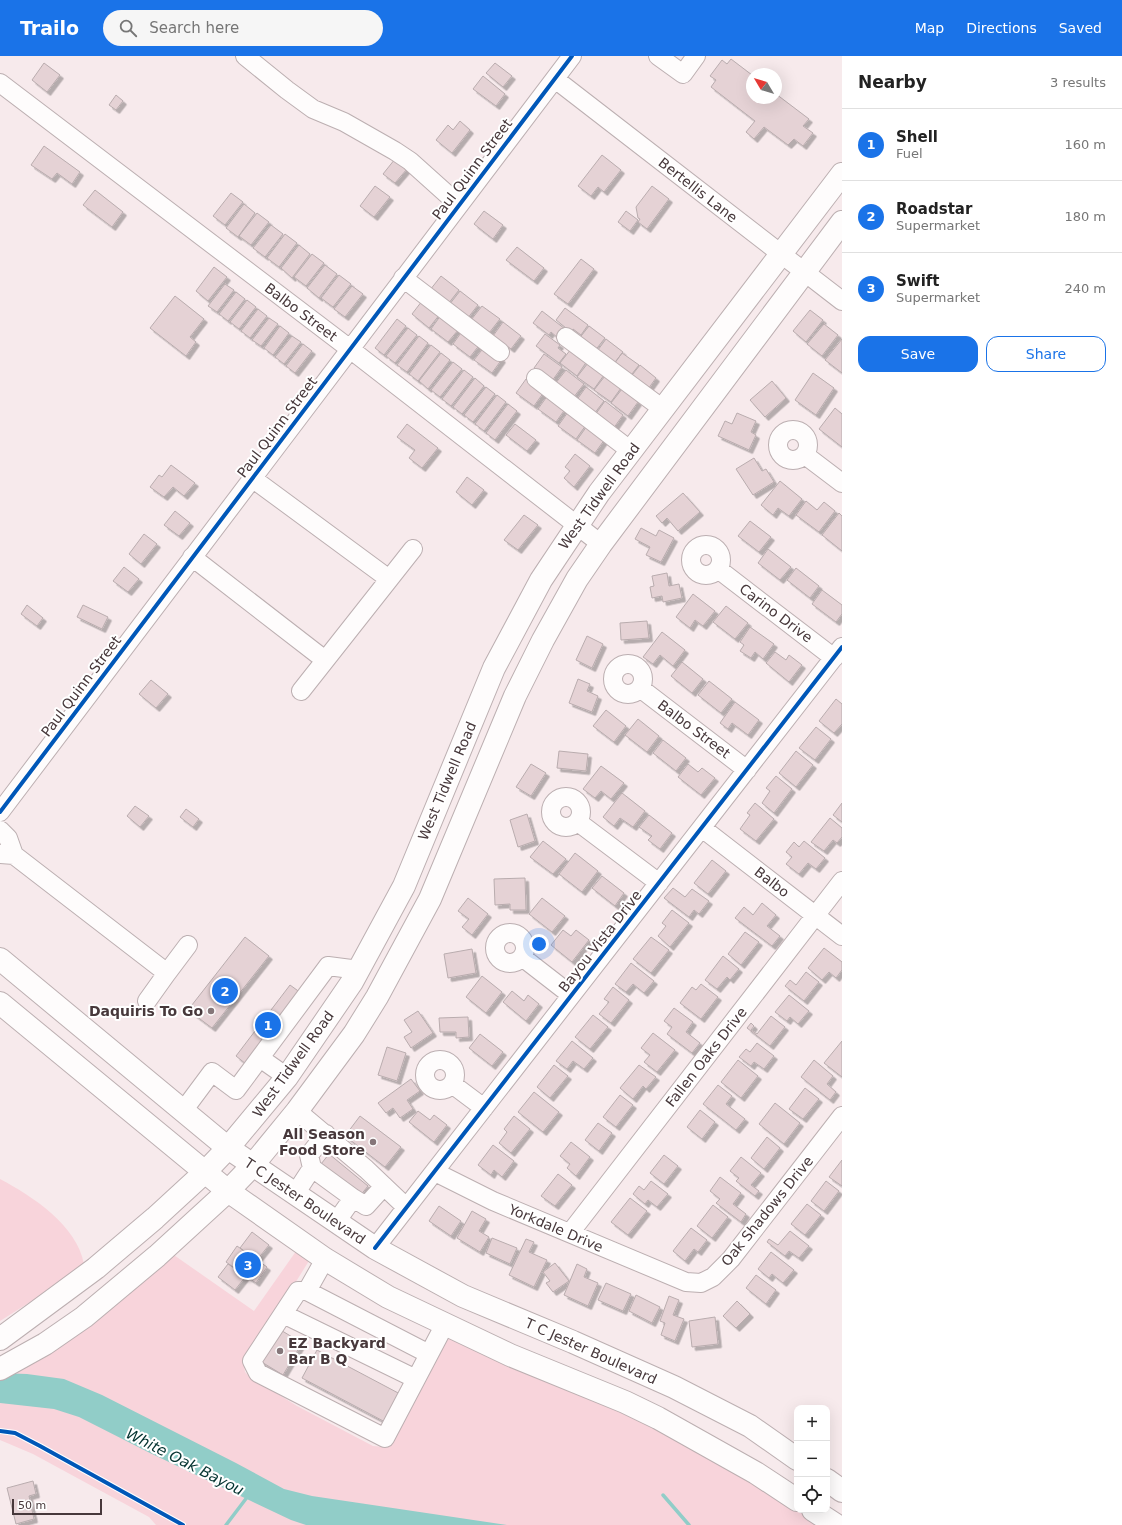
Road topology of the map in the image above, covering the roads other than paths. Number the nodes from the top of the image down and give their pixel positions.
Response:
1 (245, 56) edge
2 (572, 56) edge
3 (658, 56) edge
4 (696, 56) edge
5 (555, 78) junction
6 (0, 83) edge
7 (842, 174) edge
8 (459, 205) junction
9 (842, 222) edge
10 (780, 254) junction
11 (804, 272) junction
12 (403, 278) junction
13 (842, 301) edge
14 (566, 337) dead end
15 (350, 349) junction
16 (500, 352) dead end
17 (536, 378) dead end
18 (663, 409) junction
19 (631, 451) junction
20 (805, 455) dead end
21 (252, 478) junction
22 (842, 483) edge
23 (576, 526) junction
24 (601, 544) junction
25 (413, 548) dead end
26 (192, 557) junction
27 (718, 569) dead end
28 (389, 579) junction
29 (838, 653) edge
30 (326, 660) junction
31 (640, 688) dead end
32 (301, 691) dead end
33 (460, 752) junction
34 (486, 763) junction
35 (747, 770) junction
36 (0, 812) edge
37 (578, 822) dead end
38 (702, 828) junction
39 (0, 830) edge
40 (7, 855) edge
41 (842, 881) edge
42 (659, 884) junction
43 (815, 915) junction
44 (842, 936) edge
45 (188, 945) dead end
46 (522, 957) dead end
47 (0, 959) edge
48 (167, 973) junction
49 (356, 976) junction
50 (571, 996) junction
51 (377, 997) junction
52 (147, 1000) dead end
53 (0, 1003) edge
54 (260, 1058) junction
55 (286, 1076) junction
56 (452, 1084) dead end
57 (484, 1108) junction
58 (183, 1111) junction
59 (297, 1111) junction
60 (842, 1116) edge
61 (326, 1134) junction
62 (228, 1148) junction
63 (252, 1166) junction
64 (312, 1168) junction
65 (205, 1172) junction
66 (435, 1172) junction
67 (384, 1186) junction
68 (228, 1191) junction
69 (295, 1194) junction
70 (353, 1198) junction
71 (406, 1207) junction
72 (336, 1222) junction
73 (570, 1233) junction
74 (375, 1248) junction
75 (325, 1259) junction
76 (680, 1279) joint
77 (307, 1291) junction
78 (463, 1296) junction
79 (283, 1314) junction
80 (447, 1325) junction
81 (3, 1337) edge
82 (429, 1354) junction
83 (0, 1369) edge
84 (416, 1379) junction
85 (674, 1387) junction
86 (658, 1418) junction
87 (794, 1457) edge
88 (830, 1482) edge
89 (842, 1491) edge
90 (794, 1498) edge
91 (818, 1513) edge
92 (836, 1525) edge

1 - 8 street
2 - 5 street, Paul Quinn Street
3 - 4 street
5 - 8 street, Paul Quinn Street
5 - 10 street, Bertellis Lane
6 - 15 street, Balbo Street
7 - 10 main road, West Tidwell Road
8 - 12 street, Paul Quinn Street
9 - 11 main road, West Tidwell Road
10 - 11 street, Bertellis Lane
10 - 18 main road, West Tidwell Road
11 - 13 street, Bertellis Lane
11 - 24 main road, West Tidwell Road
12 - 15 street, Paul Quinn Street
12 - 16 street
14 - 18 street
15 - 21 street, Paul Quinn Street
15 - 23 street, Balbo Street
17 - 19 street
18 - 19 main road, West Tidwell Road
19 - 23 main road, West Tidwell Road
20 - 22 street
21 - 26 street, Paul Quinn Street
21 - 28 street
23 - 24 street, Balbo Street
23 - 33 main road, West Tidwell Road
24 - 34 main road, West Tidwell Road
25 - 28 street
26 - 30 street
26 - 36 street, Paul Quinn Street
27 - 29 street, Carino Drive
28 - 30 street
29 - 35 street, Bayou Vista Drive
30 - 32 street
31 - 35 street, Balbo Street
33 - 34 main road
33 - 49 main road, West Tidwell Road
34 - 51 main road, West Tidwell Road
35 - 38 street, Bayou Vista Drive
37 - 42 street
38 - 42 street, Bayou Vista Drive
38 - 43 street, Balbo
39 - 40 street
40 - 48 street
41 - 43 street, Fallen Oaks Drive
42 - 50 street, Bayou Vista Drive
43 - 44 street, Balbo
43 - 73 street, Fallen Oaks Drive
45 - 48 street
46 - 50 street
47 - 58 main road, T C Jester Boulevard
48 - 52 street
49 - 51 main road
49 - 54 street
49 - 55 main road, West Tidwell Road
50 - 57 street, Bayou Vista Drive
51 - 59 main road, West Tidwell Road
53 - 65 main road
54 - 55 street
54 - 58 street
55 - 62 main road, West Tidwell Road
56 - 57 street
57 - 66 street, Bayou Vista Drive
58 - 62 main road, T C Jester Boulevard
59 - 61 street
59 - 63 main road, West Tidwell Road
60 - 76 street, Oak Shadows Drive
61 - 64 street
61 - 67 street
62 - 63 main road, T C Jester Boulevard
62 - 65 main road, West Tidwell Road
63 - 68 main road, West Tidwell Road
63 - 69 main road, T C Jester Boulevard
64 - 69 street
64 - 70 street
65 - 68 main road
65 - 81 main road, West Tidwell Road
66 - 71 street, Bayou Vista Drive
66 - 73 street, Yorkdale Drive
67 - 70 street
67 - 71 street
68 - 75 main road
68 - 83 main road, West Tidwell Road
69 - 72 main road, T C Jester Boulevard
70 - 72 street
71 - 74 street, Bayou Vista Drive
72 - 74 main road, T C Jester Boulevard
73 - 76 street, Yorkdale Drive
74 - 78 main road, T C Jester Boulevard
75 - 77 street
75 - 80 main road
77 - 79 street
77 - 82 street
78 - 80 main road
78 - 85 main road, T C Jester Boulevard
79 - 84 street
79 - 84 street
80 - 82 street
80 - 86 main road
82 - 84 street
85 - 86 main road
85 - 87 main road, T C Jester Boulevard
86 - 90 main road
88 - 89 main road
91 - 92 main road

